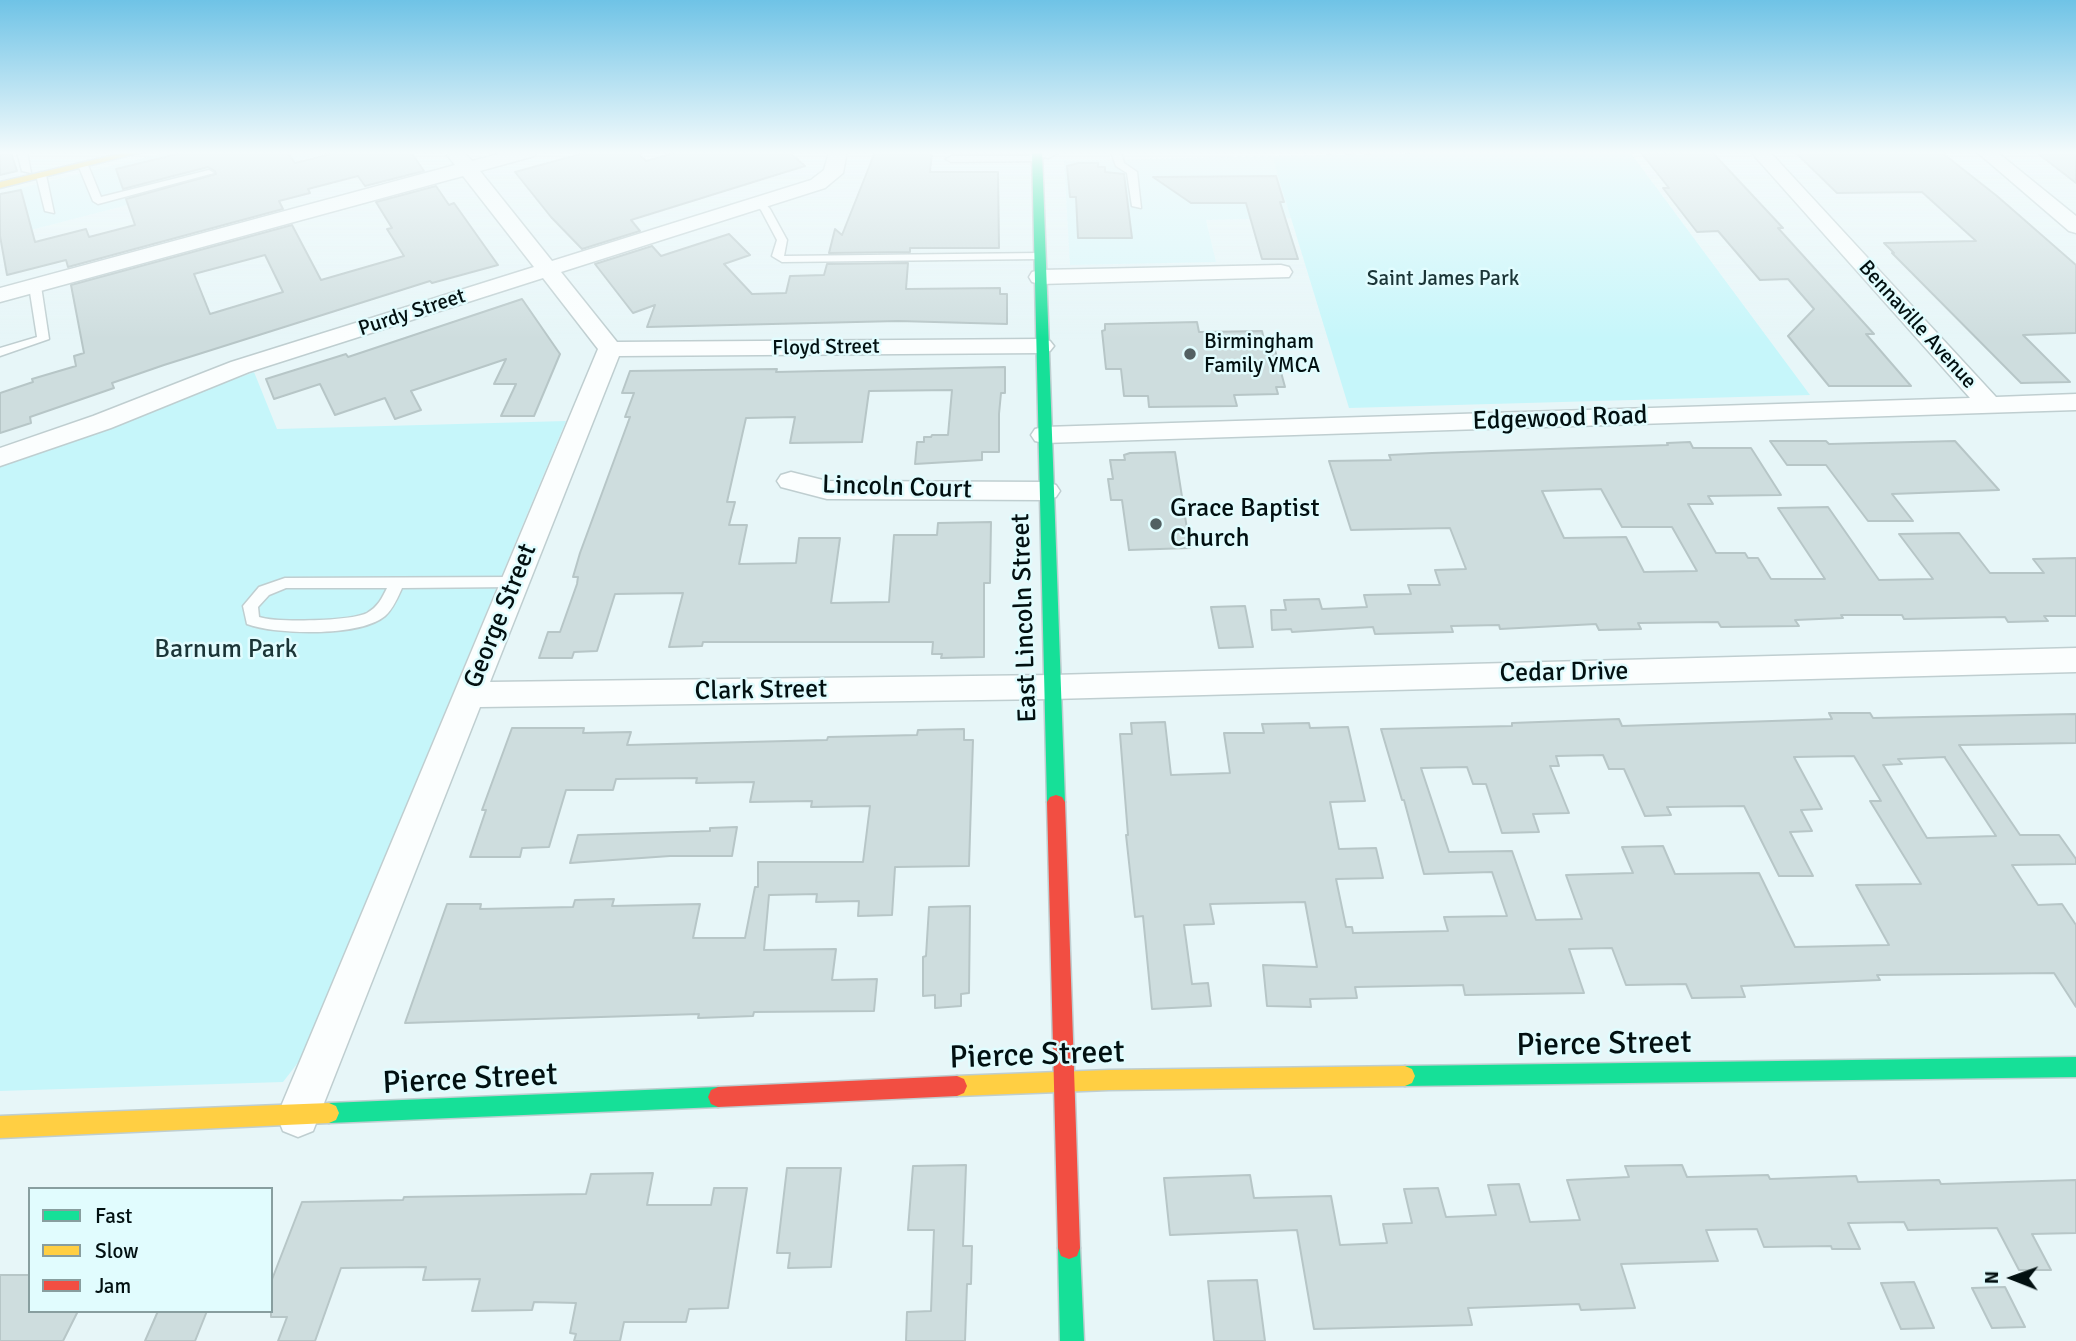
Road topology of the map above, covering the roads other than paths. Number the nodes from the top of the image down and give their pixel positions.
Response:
1 (276, 215) edge
2 (504, 215) edge
3 (718, 215) edge
4 (768, 215) edge
5 (1040, 215) edge
6 (1817, 215) edge
7 (2061, 215) edge
8 (2076, 227) edge
9 (1040, 267) junction
10 (547, 269) junction
11 (1281, 272) dead end
12 (34, 286) junction
13 (0, 295) edge
14 (1042, 346) junction
15 (610, 349) junction
16 (0, 352) edge
17 (2076, 402) edge
18 (1990, 405) junction
19 (1044, 435) junction
20 (0, 457) edge
21 (791, 481) dead end
22 (1046, 491) junction
23 (514, 582) junction
24 (397, 583) junction
25 (2076, 660) edge
26 (1052, 687) junction
27 (470, 695) junction
28 (2076, 1067) edge
29 (1064, 1082) junction
30 (298, 1116) junction
31 (0, 1127) edge
32 (1072, 1341) edge

1 - 12 street
2 - 10 street
3 - 10 street, Purdy Street
4 - 9 lane
5 - 9 street, East Lincoln Street
6 - 18 street, Bennaville Avenue
7 - 8 street
9 - 11 street
9 - 14 street, East Lincoln Street
10 - 15 street
10 - 20 street, Purdy Street
12 - 13 street
12 - 16 lane
14 - 15 street, Floyd Street
14 - 19 street, East Lincoln Street
15 - 23 street, George Street
17 - 18 street, Edgewood Road
18 - 19 street, Edgewood Road
19 - 22 street, East Lincoln Street
21 - 22 street, Lincoln Court
22 - 26 street, East Lincoln Street
23 - 24 lane
23 - 27 street, George Street
24 - 24 lane
25 - 26 street, Cedar Drive
26 - 27 street, Clark Street
26 - 29 street, East Lincoln Street
27 - 30 street, George Street
28 - 29 street, Pierce Street
29 - 30 street, Pierce Street
29 - 32 street, East Lincoln Street
30 - 31 street, Pierce Street

